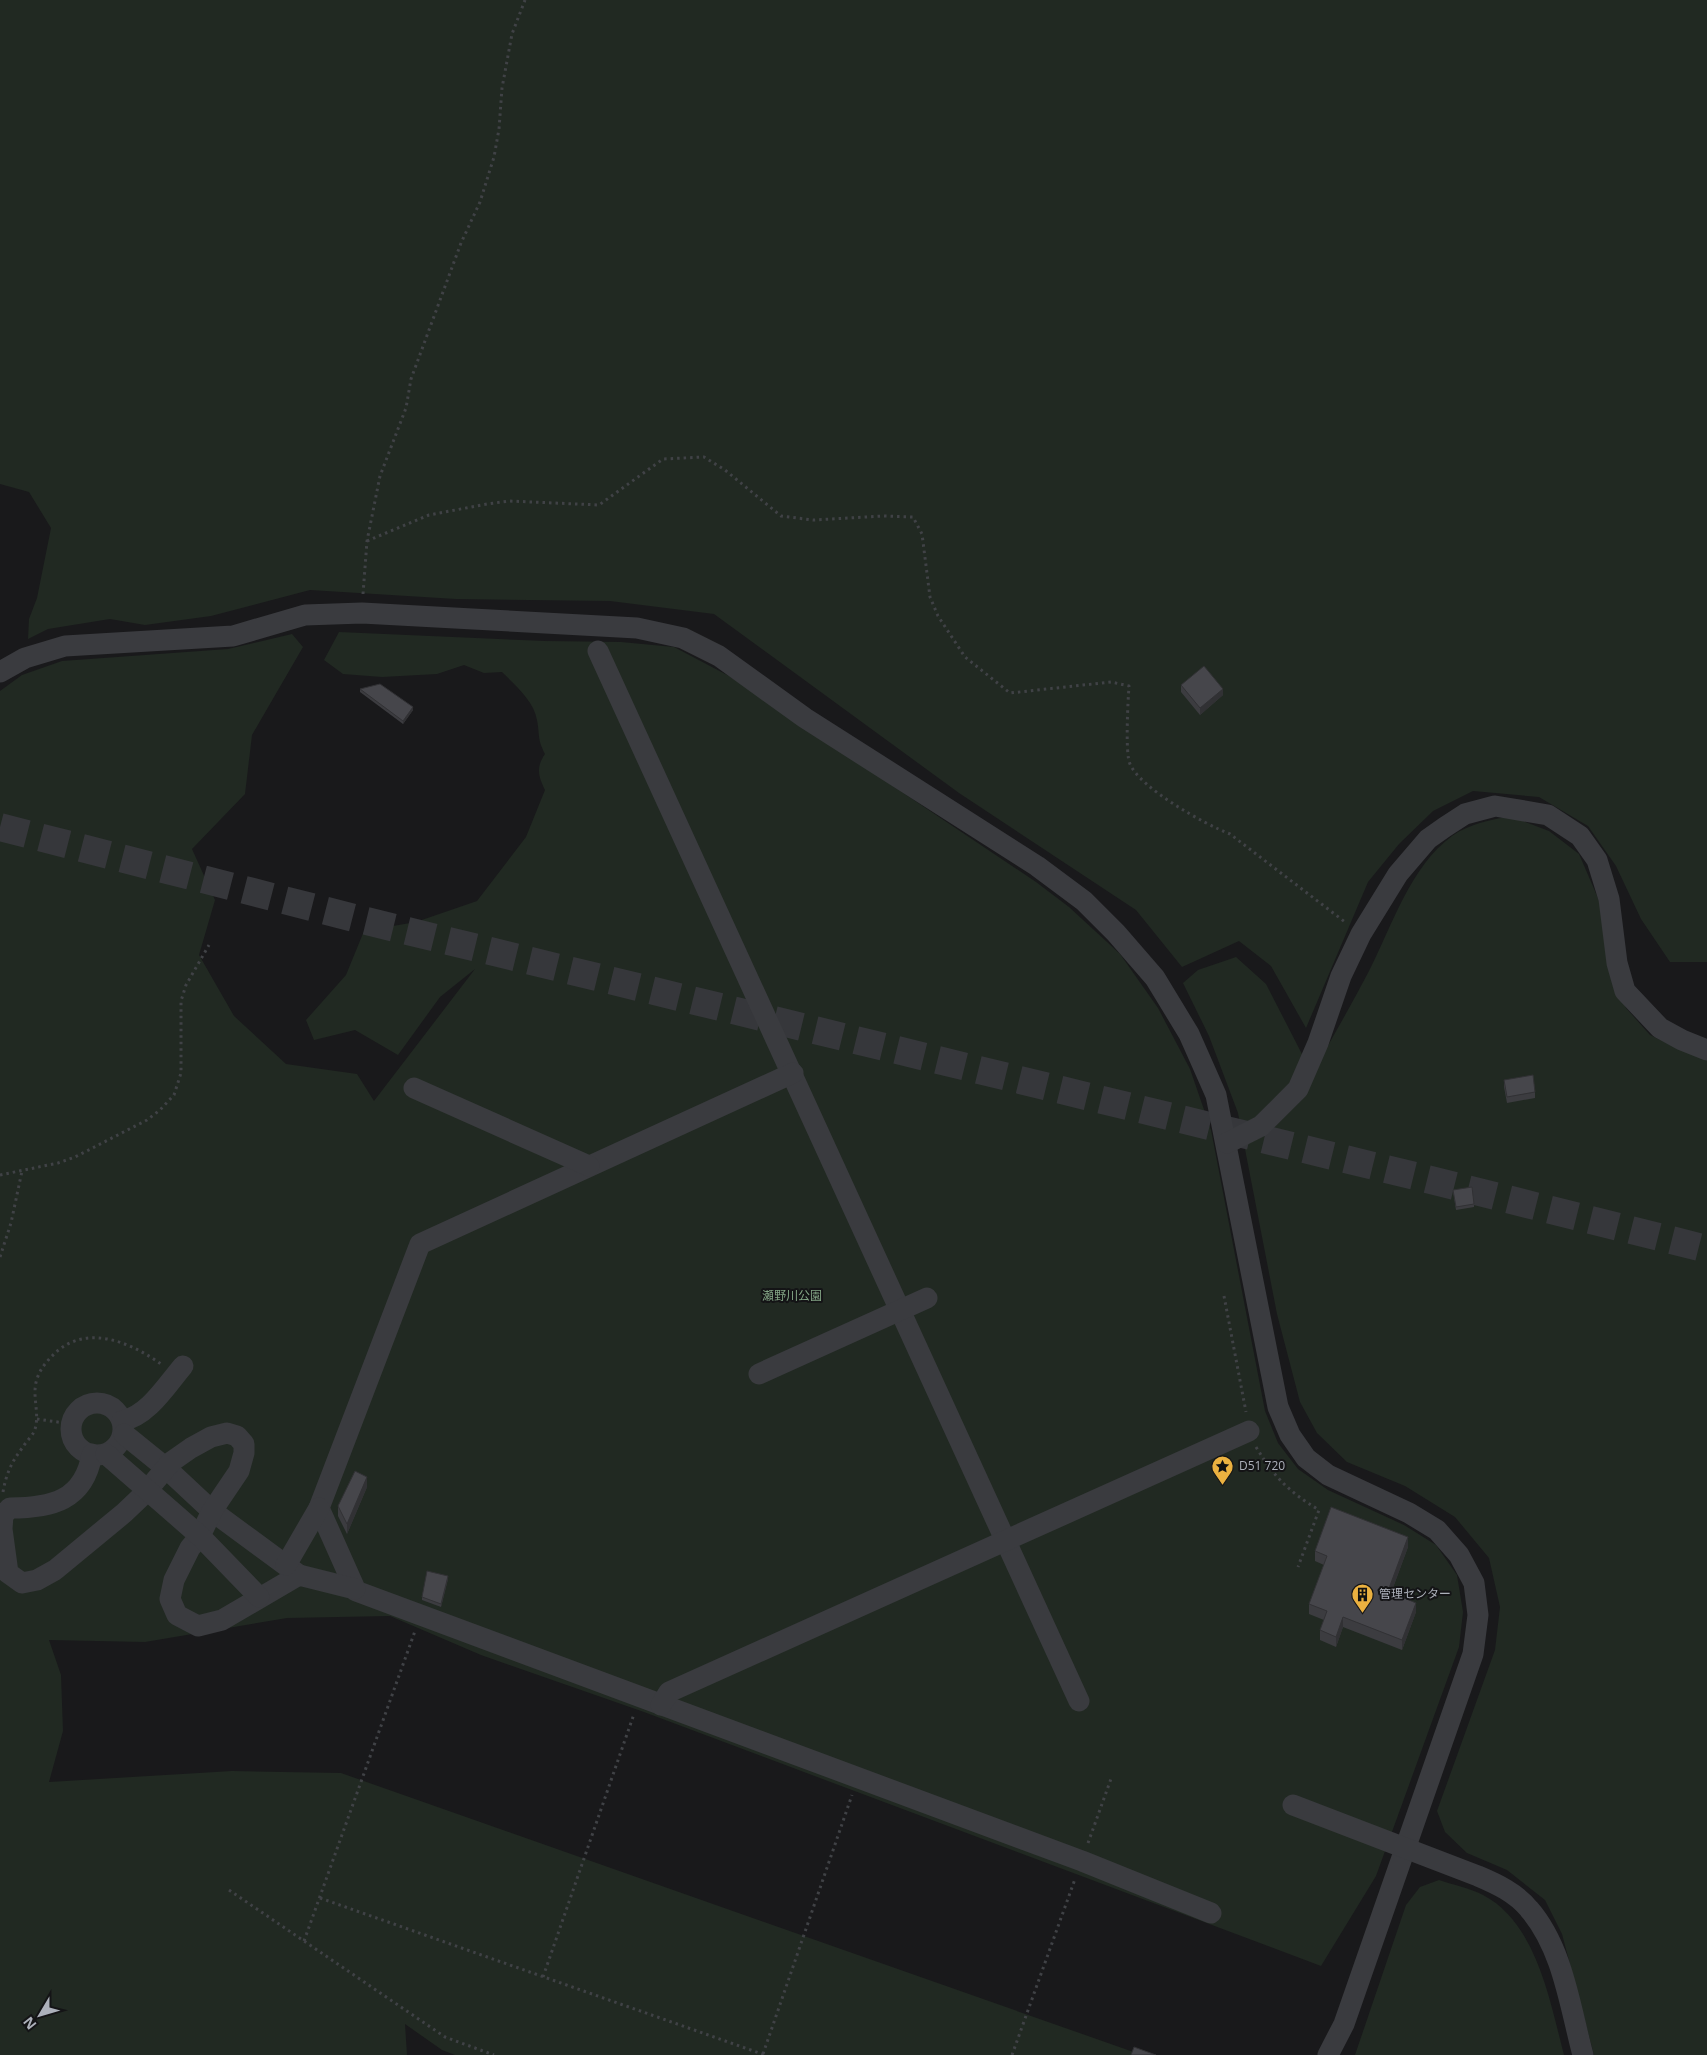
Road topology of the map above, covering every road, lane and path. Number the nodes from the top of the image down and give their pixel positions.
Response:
1 (525, 0) edge
2 (368, 541) junction
3 (362, 613) junction
4 (598, 651) dead end
5 (0, 672) edge
6 (1361, 934) junction
7 (209, 945) dead end
8 (1707, 1050) edge
9 (793, 1073) junction
10 (414, 1088) dead end
11 (1227, 1143) junction
12 (589, 1166) junction
13 (22, 1171) junction
14 (0, 1175) edge
15 (0, 1257) edge
16 (927, 1298) dead end
17 (901, 1310) junction
18 (180, 1370) joint
19 (759, 1374) dead end
20 (36, 1419) junction
21 (71, 1424) junction
22 (123, 1428) junction
23 (1249, 1431) dead end
24 (99, 1454) junction
25 (166, 1468) junction
26 (148, 1489) junction
27 (319, 1508) junction
28 (212, 1511) junction
29 (2, 1515) edge
30 (200, 1536) junction
31 (1005, 1539) junction
32 (292, 1570) junction
33 (355, 1589) junction
34 (259, 1597) junction
35 (421, 1616) junction
36 (640, 1697) junction
37 (1079, 1701) dead end
38 (661, 1705) junction
39 (1112, 1776) dead end
40 (858, 1778) junction
41 (1292, 1805) dead end
42 (1406, 1849) junction
43 (1082, 1861) junction
44 (229, 1890) dead end
45 (320, 1898) junction
46 (1211, 1913) dead end
47 (304, 1942) junction
48 (543, 1976) junction
49 (494, 2055) edge
50 (764, 2055) edge
51 (1012, 2055) edge
52 (1328, 2055) edge
53 (1583, 2055) edge

1 - 2 path
2 - 3 path
2 - 6 path
3 - 5 street
3 - 11 street
4 - 9 street
6 - 8 street
6 - 11 street
7 - 13 path
9 - 12 street
9 - 17 street
10 - 12 street
11 - 42 street
12 - 27 street
13 - 14 path
13 - 15 path
16 - 17 street
17 - 19 street
17 - 31 street
18 - 20 path
18 - 22 street
20 - 21 path
20 - 29 path
21 - 22 street
21 - 24 street
22 - 24 street
22 - 25 street
23 - 31 street
24 - 26 street
24 - 29 street
25 - 26 street
25 - 28 street
25 - 28 street
26 - 29 street
26 - 30 street
27 - 32 street
27 - 33 street
28 - 30 street
28 - 32 street
30 - 34 street
30 - 34 street
31 - 37 street
31 - 38 street
32 - 33 street
32 - 34 street
33 - 35 street
35 - 36 street
35 - 45 path
36 - 38 street
36 - 48 path
38 - 40 street
39 - 43 path
40 - 43 street
40 - 50 path
41 - 42 street
42 - 52 street
42 - 53 street
43 - 46 street
43 - 51 path
44 - 47 path
45 - 47 path
45 - 48 path
47 - 49 path
48 - 50 path

